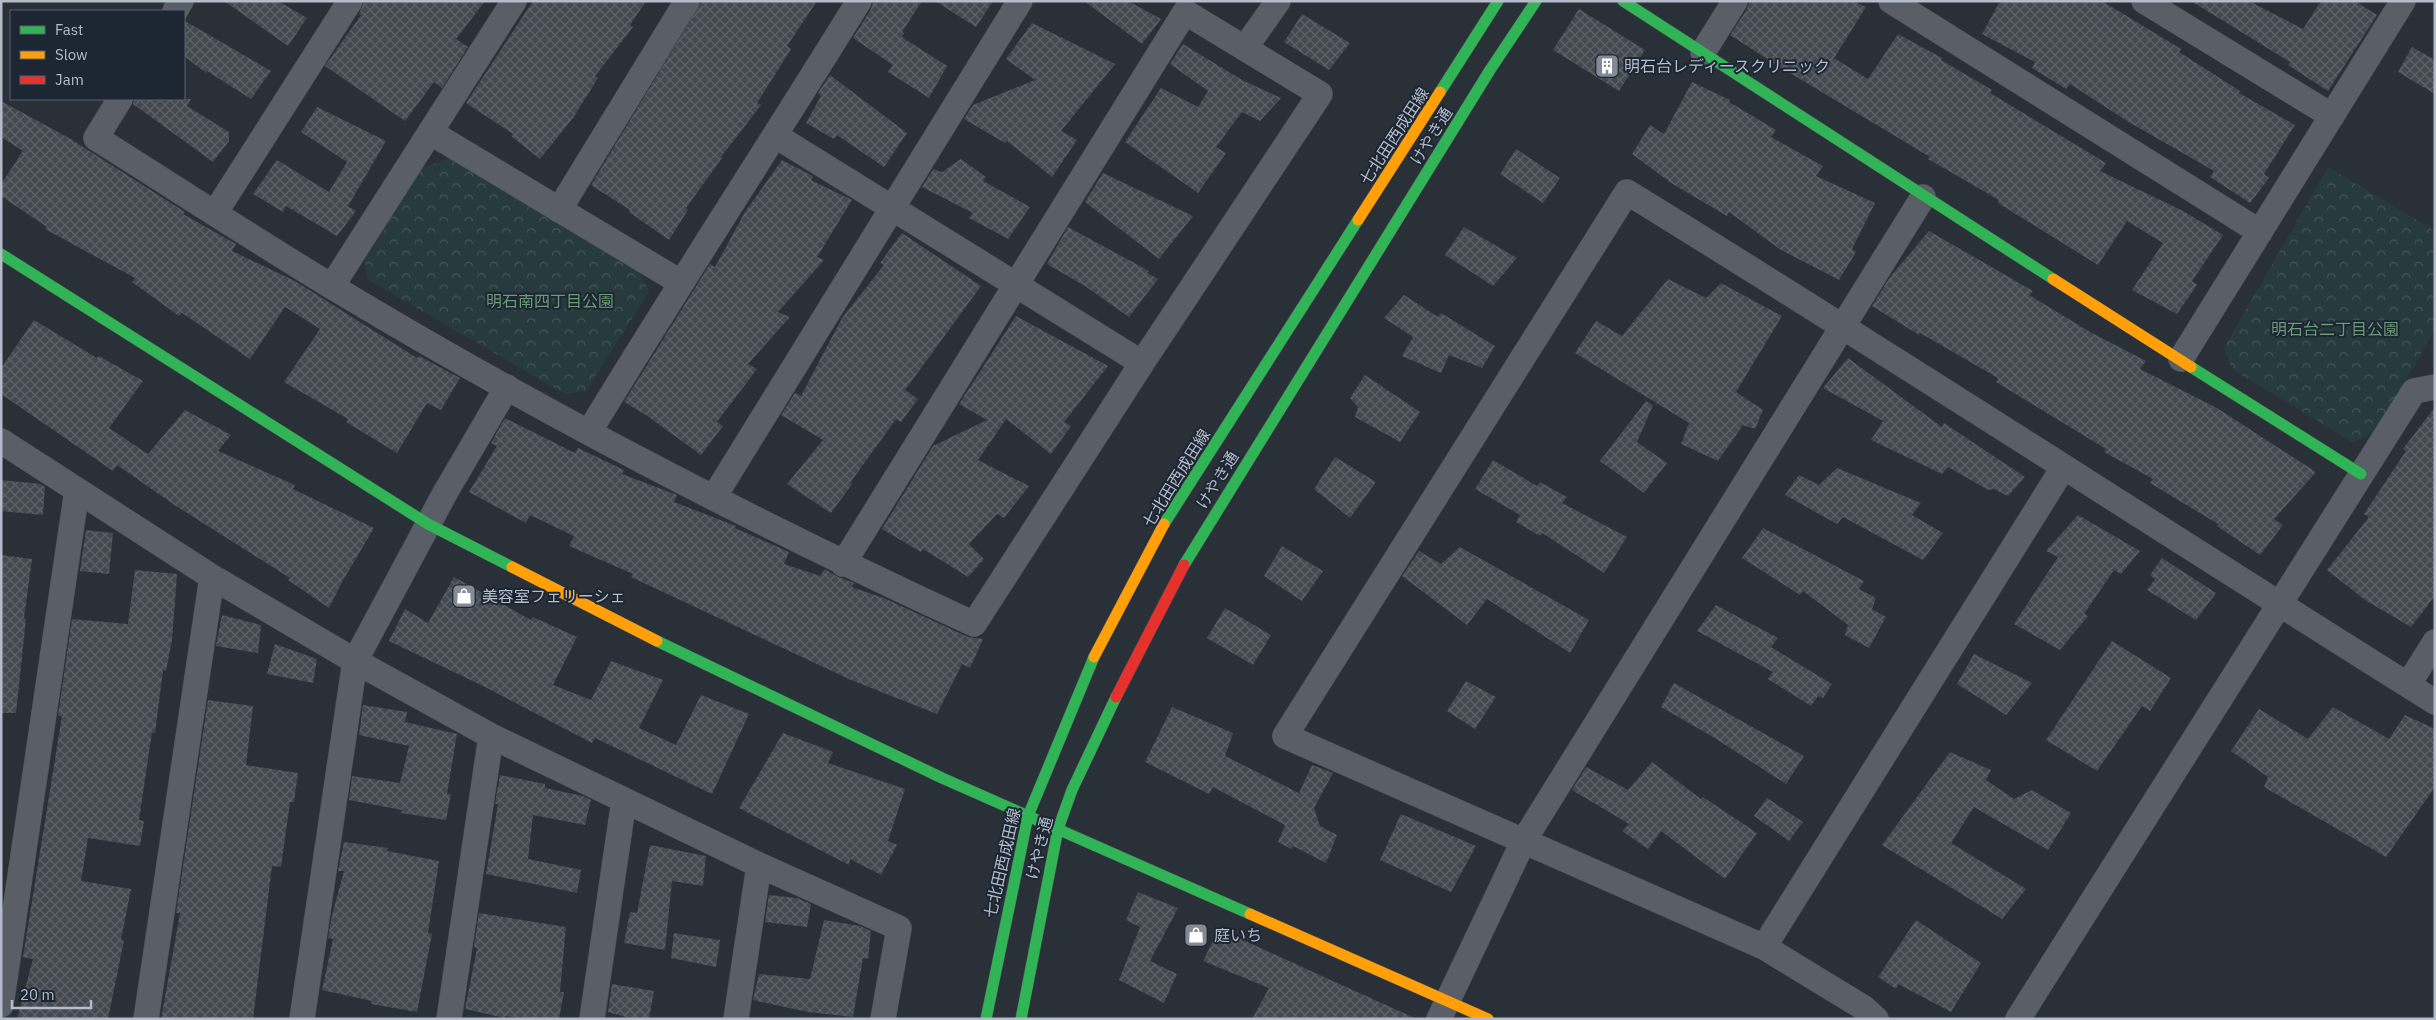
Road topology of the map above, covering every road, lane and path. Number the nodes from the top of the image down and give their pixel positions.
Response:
1 (350, 1) edge
2 (514, 1) edge
3 (687, 1) edge
4 (859, 1) edge
5 (1020, 1) edge
6 (1278, 1) edge
7 (1498, 1) edge
8 (1536, 1) edge
9 (1623, 1) edge
10 (1735, 1) edge
11 (1890, 1) edge
12 (2144, 1) edge
13 (2403, 1) edge
14 (1245, 48) junction
15 (1703, 52) junction
16 (119, 100) edge
17 (2332, 116) junction
18 (430, 132) junction
19 (776, 136) junction
20 (1923, 197) junction
21 (892, 208) junction
22 (559, 210) junction
23 (215, 213) junction
24 (2260, 232) junction
25 (1, 254) edge
26 (680, 282) junction
27 (1016, 285) junction
28 (332, 286) junction
29 (1844, 325) junction
30 (2181, 359) junction
31 (1142, 362) junction
32 (507, 387) junction
33 (2435, 387) edge
34 (589, 432) junction
35 (1, 441) edge
36 (2063, 468) junction
37 (2361, 474) junction
38 (76, 490) junction
39 (714, 496) junction
40 (428, 524) junction
41 (844, 564) junction
42 (212, 577) junction
43 (2280, 602) junction
44 (2435, 642) edge
45 (355, 661) junction
46 (2408, 685) junction
47 (2435, 702) edge
48 (492, 736) junction
49 (624, 800) junction
50 (1028, 816) junction
51 (1058, 829) junction
52 (1523, 842) junction
53 (759, 865) junction
54 (1764, 947) junction
55 (1, 1005) edge
56 (1444, 1009) edge
57 (146, 1019) edge
58 (302, 1019) edge
59 (449, 1019) edge
60 (592, 1019) edge
61 (736, 1019) edge
62 (883, 1019) edge
63 (986, 1019) edge
64 (1021, 1019) edge
65 (1488, 1019) edge
66 (1876, 1019) edge
67 (2018, 1019) edge

1 - 23 street
2 - 18 street
3 - 22 street
4 - 19 street
5 - 21 street
6 - 14 street
7 - 50 street, 七北田西成田線
8 - 51 street, けやき通
9 - 15 street
10 - 15 street
11 - 24 street
12 - 17 street
13 - 17 street
14 - 27 street
14 - 31 street
15 - 20 street
16 - 23 street
17 - 24 street
18 - 22 street
18 - 28 street
19 - 21 street
19 - 26 street
20 - 29 street
20 - 30 street
21 - 27 street
21 - 39 street
22 - 26 street
23 - 28 street
24 - 30 street
25 - 40 street
26 - 34 street
27 - 31 street
27 - 41 street
28 - 32 street
29 - 36 street
29 - 52 street
29 - 52 street
30 - 37 street
31 - 41 street
32 - 34 street
32 - 40 street
33 - 37 street
34 - 39 street
35 - 38 street
36 - 43 street
36 - 54 street
37 - 43 street
38 - 42 street
38 - 55 street
39 - 41 street
40 - 45 street
40 - 50 street
42 - 45 street
42 - 57 street
43 - 46 street
43 - 67 street
44 - 46 street
45 - 48 street
45 - 58 street
46 - 47 street
48 - 49 street
48 - 59 street
49 - 53 street
49 - 60 street
50 - 51 street
50 - 63 street, 七北田西成田線
51 - 56 street
51 - 64 street, けやき通
52 - 54 street
52 - 56 street
53 - 61 street
53 - 62 street
54 - 66 street
56 - 65 street

